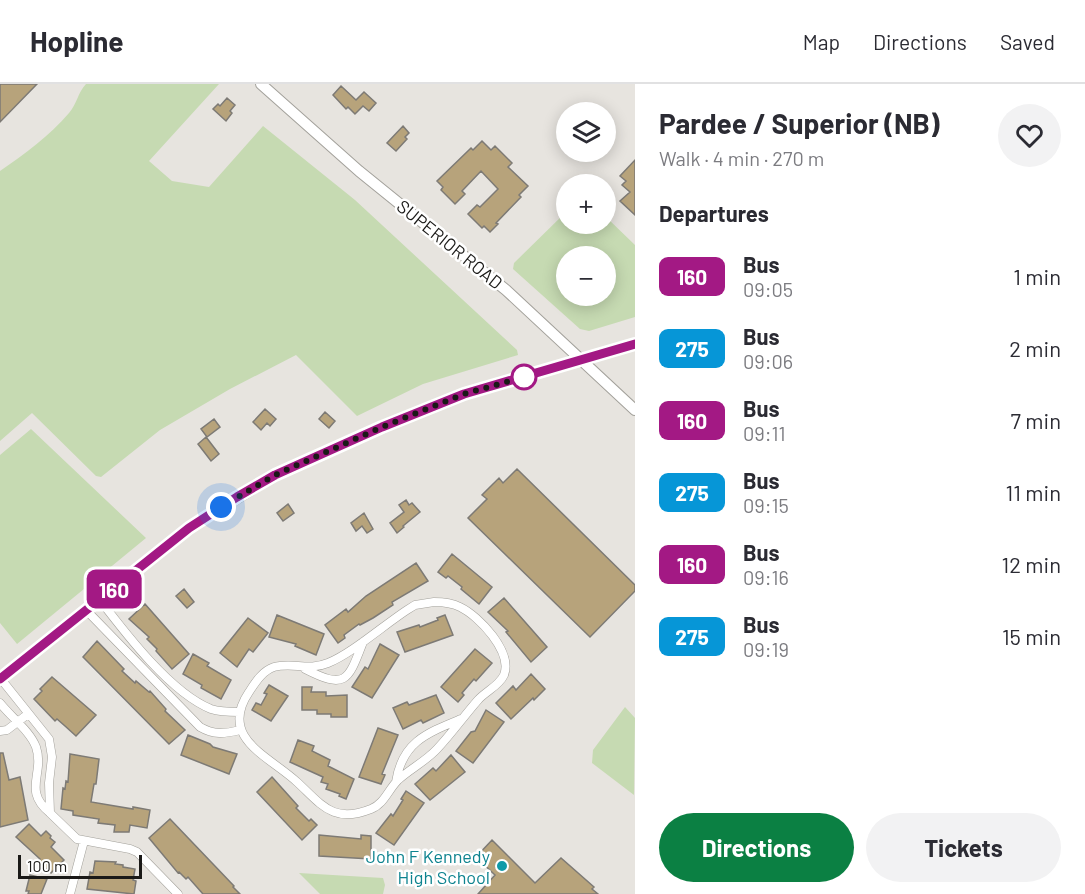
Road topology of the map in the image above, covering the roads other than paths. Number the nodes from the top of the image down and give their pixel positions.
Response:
1 (261, 84) edge
2 (635, 344) edge
3 (580, 359) junction
4 (635, 410) edge
5 (100, 600) junction
6 (86, 610) junction
7 (363, 640) junction
8 (301, 667) junction
9 (0, 679) edge
10 (0, 703) edge
11 (239, 712) junction
12 (28, 714) junction
13 (463, 718) junction
14 (17, 723) junction
15 (240, 730) junction
16 (0, 731) edge
17 (52, 757) junction
18 (38, 758) junction
19 (396, 782) junction
20 (50, 813) junction
21 (84, 841) junction
22 (70, 894) edge
23 (178, 894) edge

1 - 3 main road, SUPERIOR ROAD
2 - 3 main road
3 - 4 main road, SUPERIOR ROAD
3 - 5 main road
5 - 6 main road
5 - 11 street
6 - 9 main road
6 - 15 street
7 - 8 street
7 - 8 street
7 - 13 street
8 - 11 street
9 - 12 street
10 - 14 street
11 - 15 street
12 - 14 street
12 - 17 street
13 - 19 street
13 - 19 street
14 - 16 street
14 - 18 street
15 - 19 street
17 - 18 street
17 - 20 street
18 - 20 street
20 - 21 street
21 - 22 street
21 - 23 street

